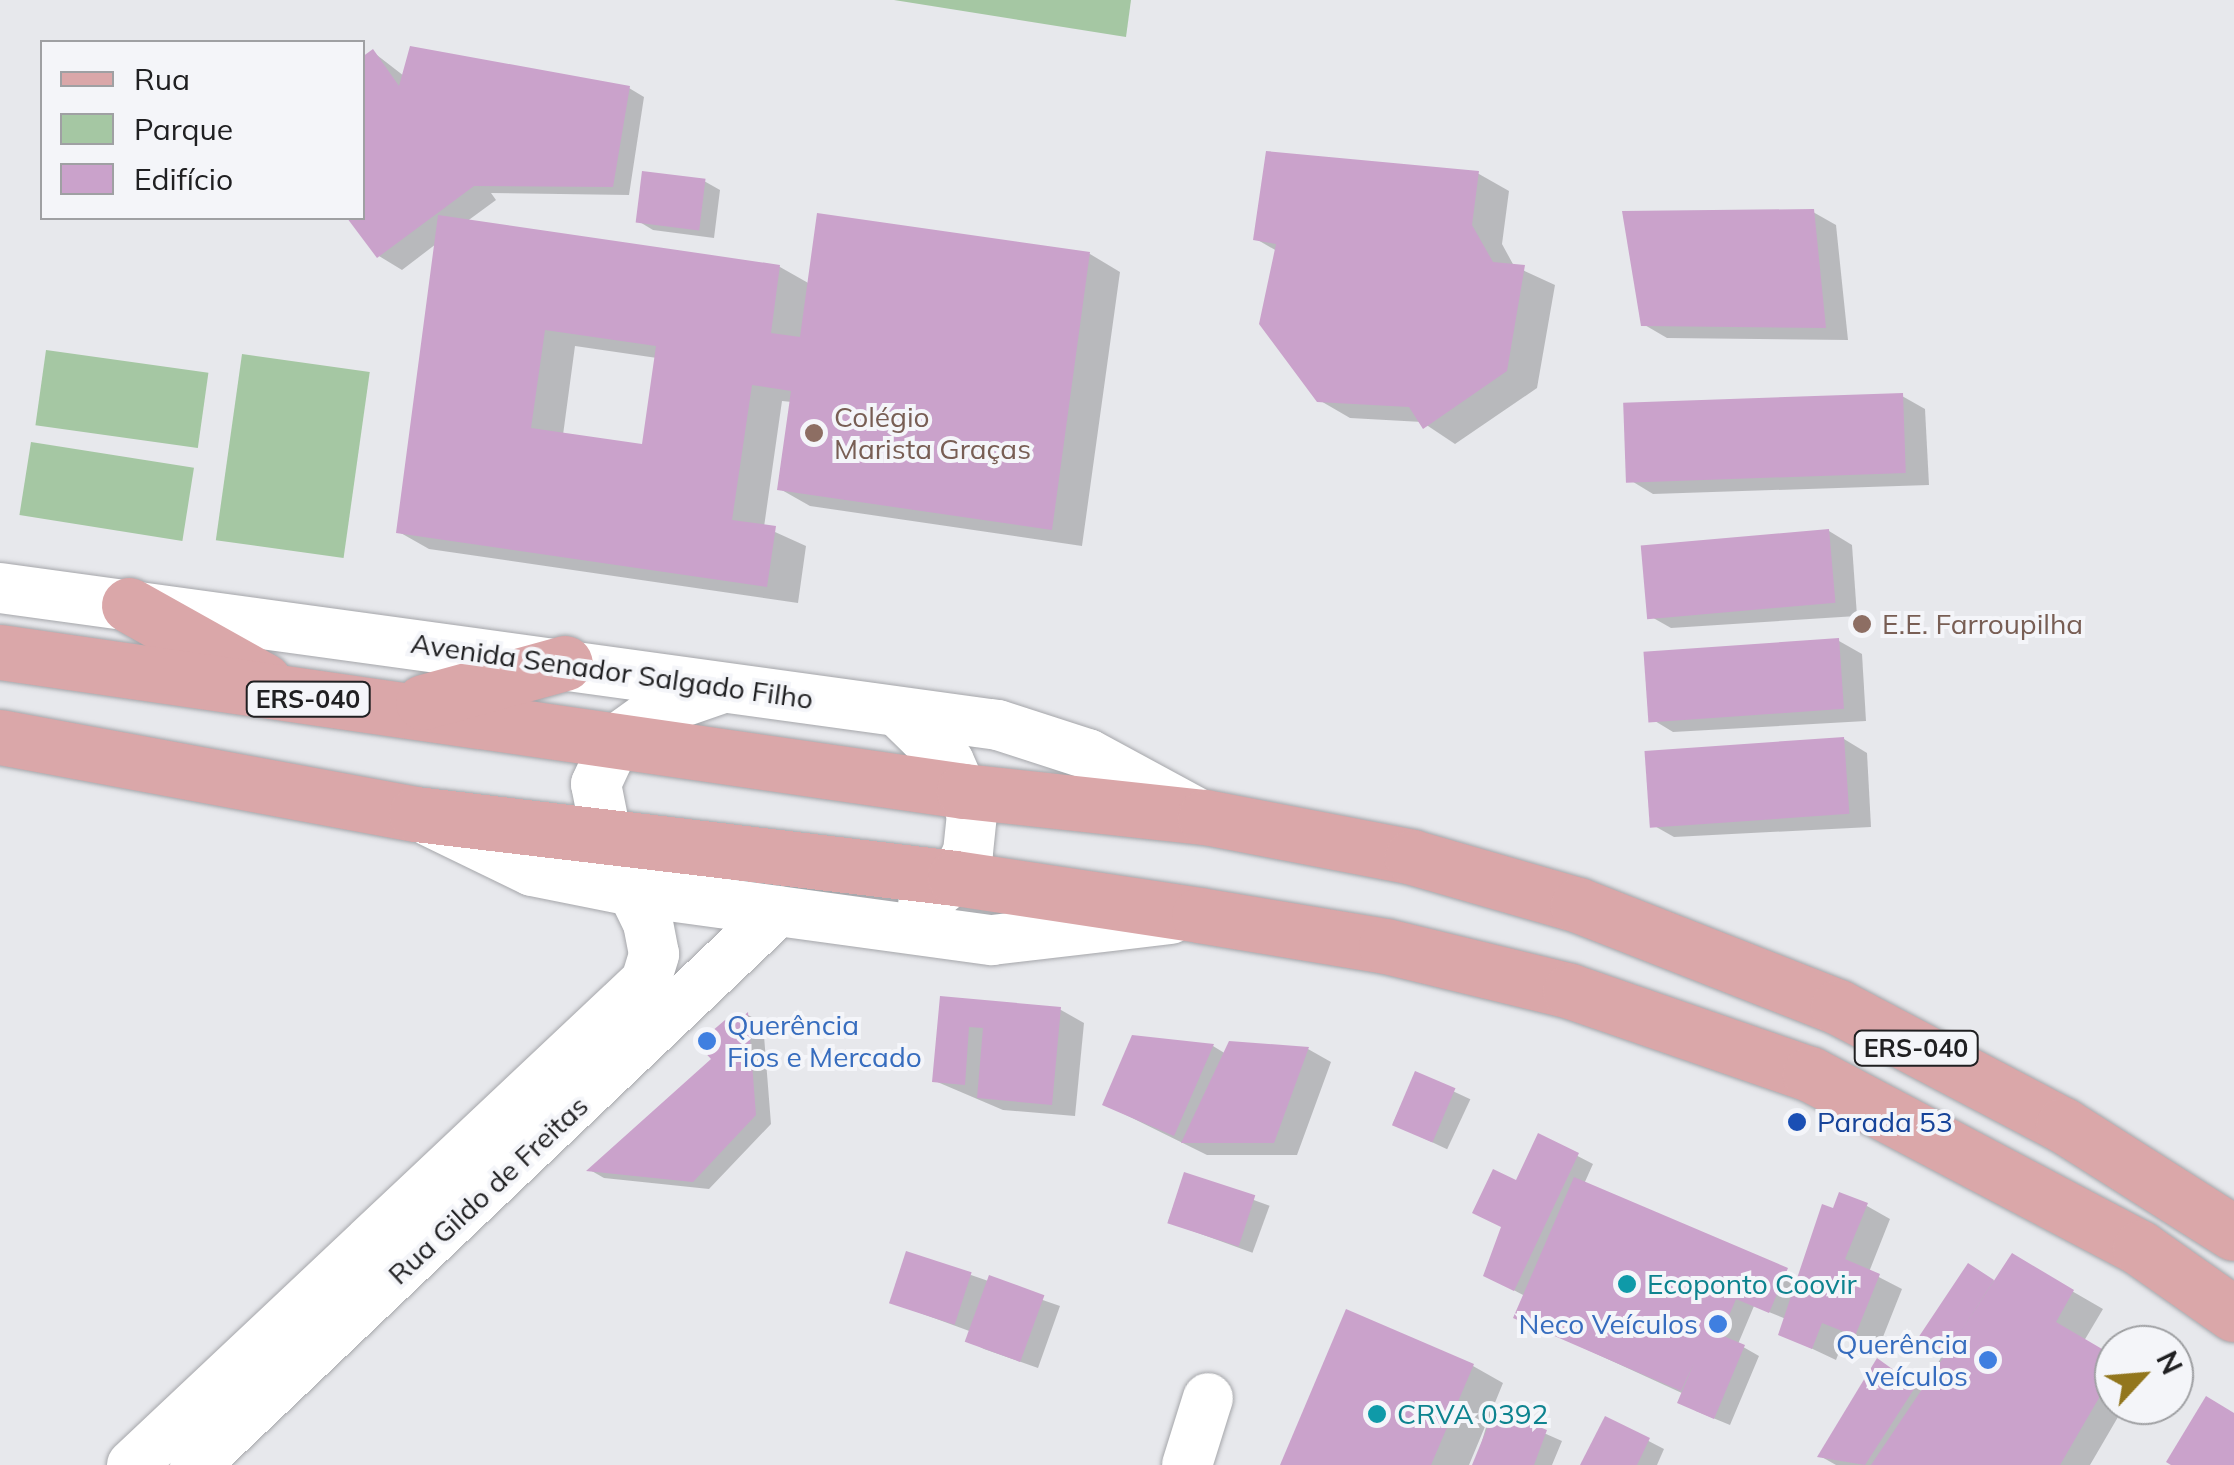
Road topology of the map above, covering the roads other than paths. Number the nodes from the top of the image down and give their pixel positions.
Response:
1 (0, 588) edge
2 (129, 605) junction
3 (0, 652) edge
4 (565, 663) junction
5 (724, 688) junction
6 (296, 698) junction
7 (406, 706) junction
8 (899, 713) junction
9 (0, 737) edge
10 (617, 739) junction
11 (964, 791) junction
12 (416, 814) junction
13 (1205, 817) junction
14 (607, 839) junction
15 (955, 878) junction
16 (632, 891) junction
17 (778, 911) junction
18 (1199, 914) junction
19 (867, 923) junction
20 (636, 1022) junction
21 (2234, 1233) edge
22 (2234, 1314) edge
23 (1208, 1398) dead end
24 (132, 1465) edge
25 (195, 1465) edge
26 (1186, 1465) edge

1 - 2 street, Avenida Senador Salgado Filho
2 - 4 street, Avenida Senador Salgado Filho
2 - 6 main road
3 - 6 main road, Avenida Senador Salgado Filho / ERS-040
4 - 5 street, Avenida Senador Salgado Filho
4 - 7 main road
5 - 8 street, Avenida Senador Salgado Filho
5 - 10 street
6 - 7 main road, Avenida Senador Salgado Filho / ERS-040
7 - 10 main road, Avenida Senador Salgado Filho / ERS-040
8 - 11 street
8 - 13 street, Avenida Senador Salgado Filho
9 - 12 main road, ERS-040
10 - 11 main road, Avenida Senador Salgado Filho / ERS-040
10 - 14 street
11 - 13 main road, Avenida Senador Salgado Filho / ERS-040
11 - 15 street
12 - 14 main road, ERS-040
12 - 16 street
13 - 21 main road, Avenida Senador Salgado Filho / ERS-040
14 - 15 main road, ERS-040
14 - 16 street
15 - 18 main road, ERS-040
15 - 19 street
16 - 17 street
16 - 20 street, Rua Gildo de Freitas
17 - 19 street
17 - 20 street, Rua Gildo de Freitas
18 - 19 street
18 - 22 main road, ERS-040
20 - 24 street, Rua Gildo de Freitas
20 - 25 street, Rua Gildo de Freitas
23 - 26 street

